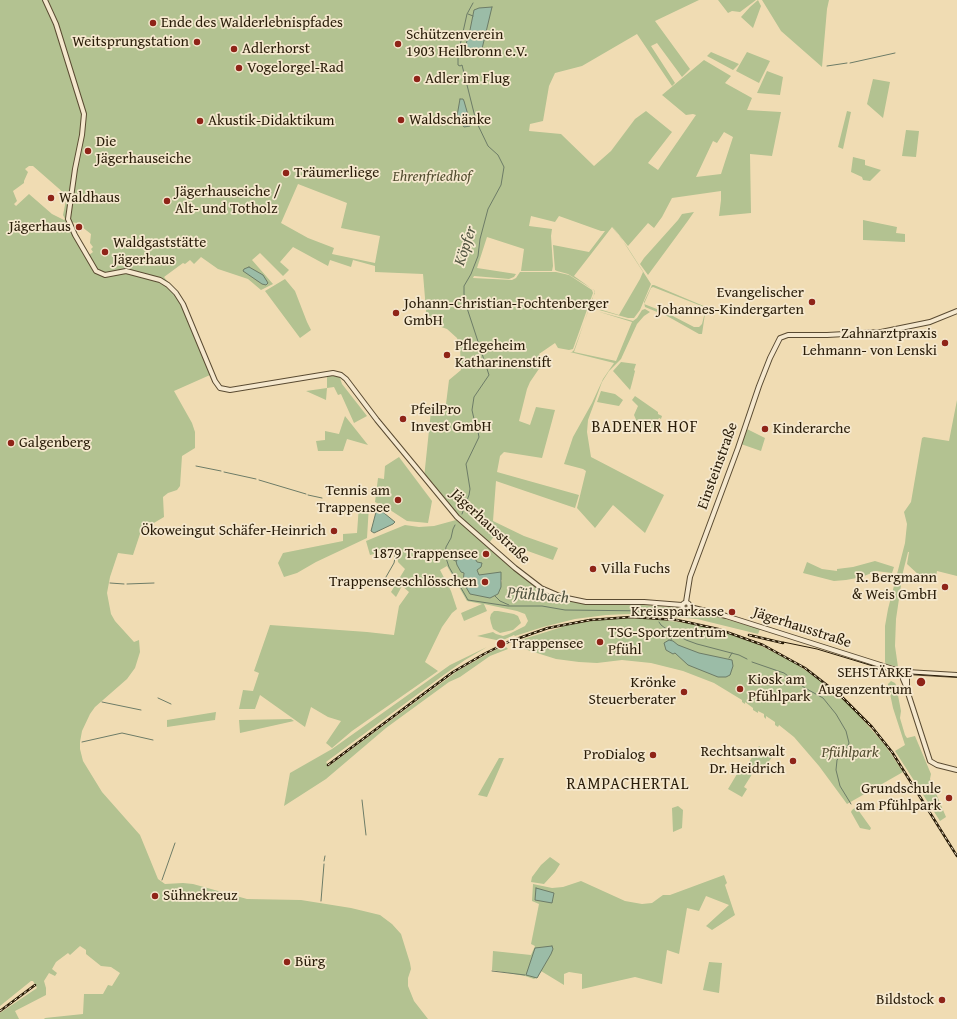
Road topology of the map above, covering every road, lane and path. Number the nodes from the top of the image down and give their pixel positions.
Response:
1 (45, 0) edge
2 (957, 312) edge
3 (684, 603) junction
4 (905, 672) junction
5 (957, 675) edge
6 (957, 770) edge

1 - 3 street, Jägerhausstraße
2 - 3 street, Einsteinstraße
3 - 4 street, Jägerhausstraße
4 - 5 street, Jägerhausstraße
4 - 6 street

